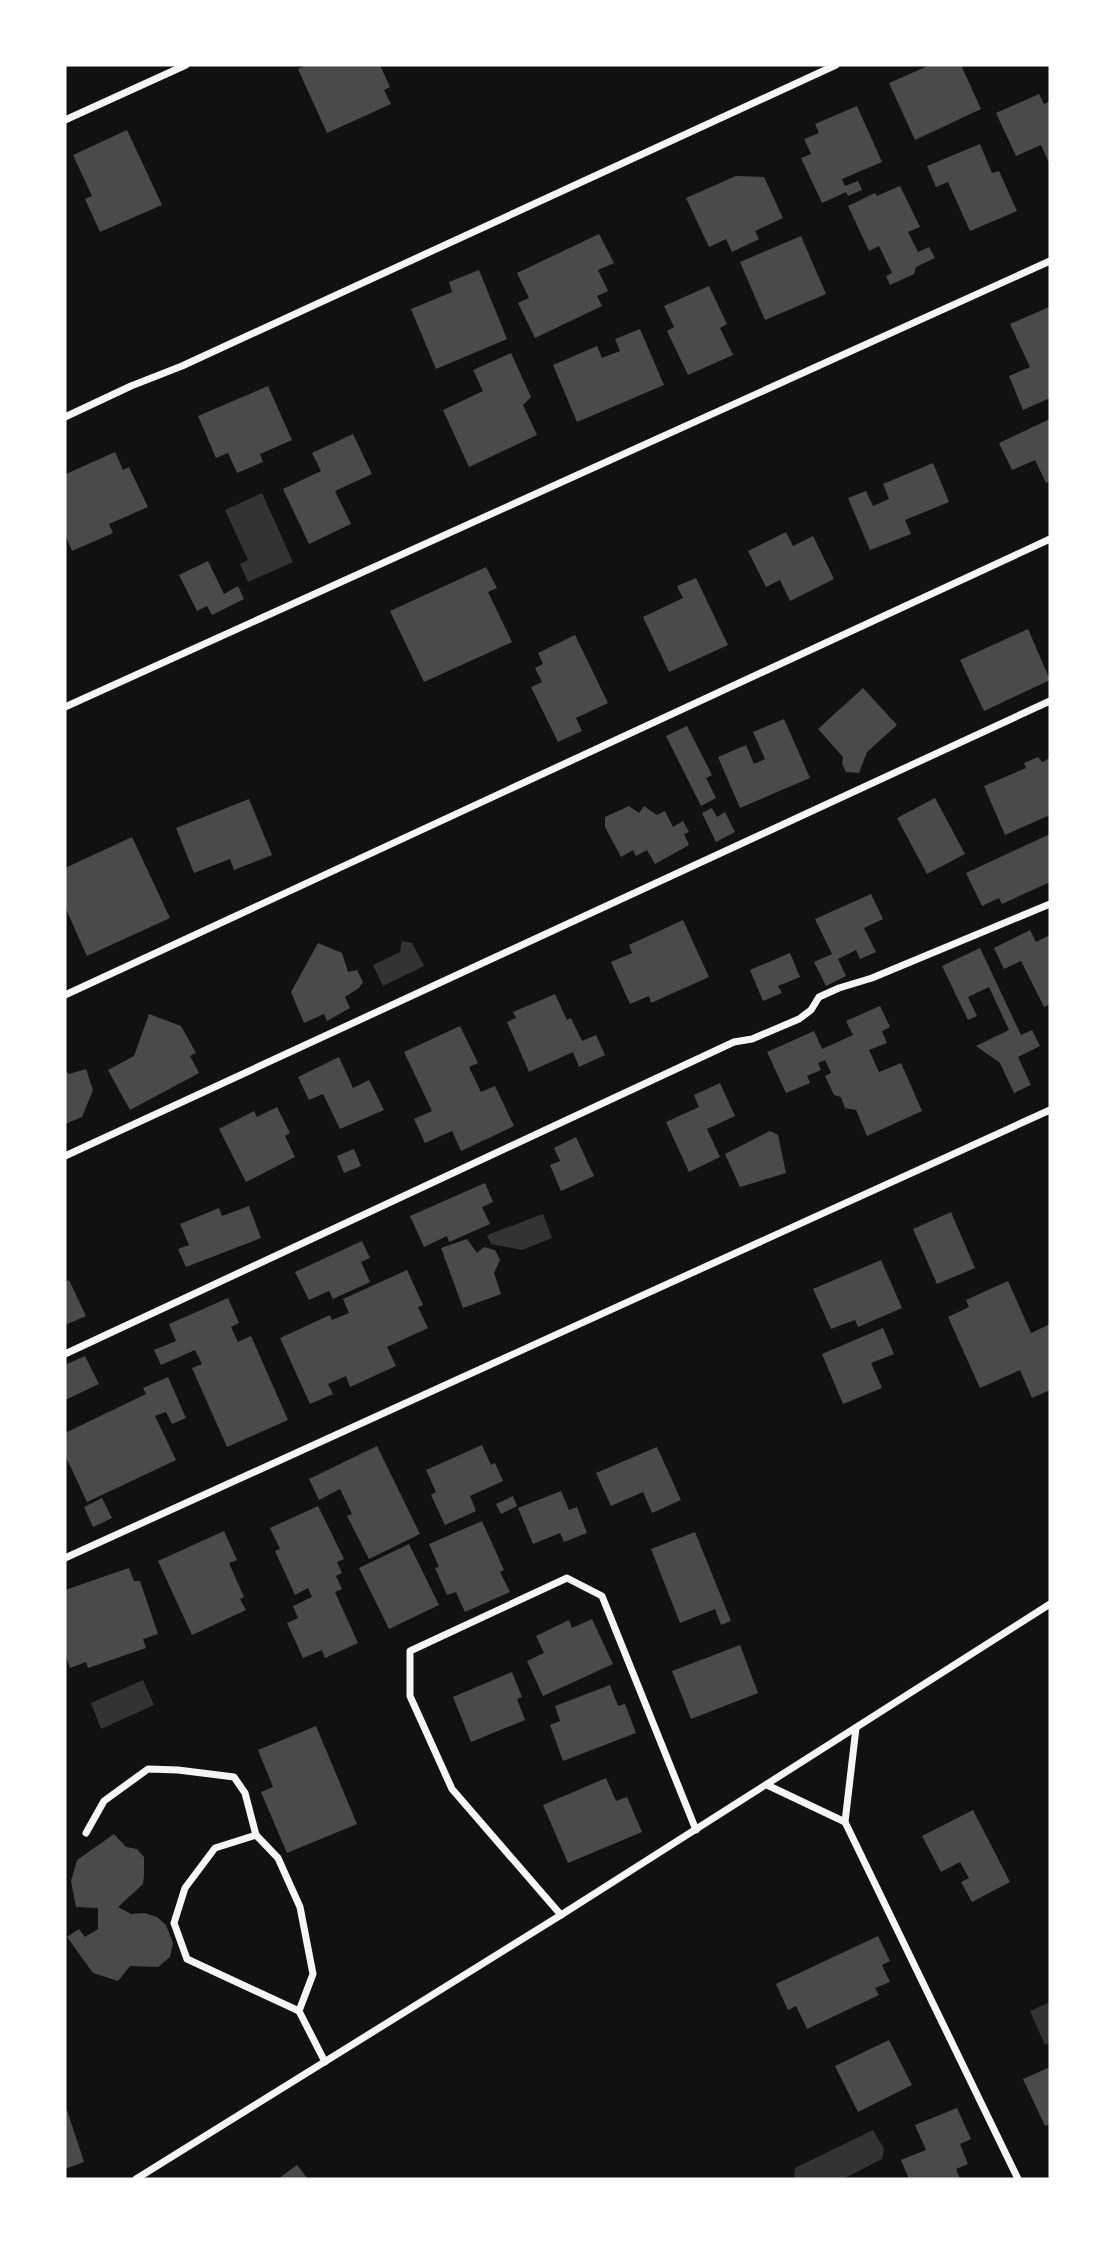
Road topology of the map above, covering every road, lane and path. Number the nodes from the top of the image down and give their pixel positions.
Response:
1 (186, 65) edge
2 (836, 65) edge
3 (65, 120) edge
4 (1050, 261) edge
5 (65, 417) edge
6 (1050, 539) edge
7 (1050, 701) edge
8 (65, 707) edge
9 (1050, 904) edge
10 (65, 995) edge
11 (1050, 1110) edge
12 (65, 1156) edge
13 (65, 1354) edge
14 (65, 1558) edge
15 (1050, 1604) edge
16 (856, 1728) junction
17 (767, 1785) junction
18 (845, 1822) junction
19 (696, 1830) junction
20 (86, 1833) dead end
21 (256, 1835) junction
22 (561, 1915) junction
23 (299, 2011) junction
24 (325, 2062) junction
25 (136, 2179) edge
26 (1018, 2179) edge

1 - 3 street
2 - 5 street
4 - 8 street
6 - 10 street
7 - 12 street
9 - 13 street
11 - 14 street
15 - 16 street
16 - 17 street
16 - 18 street
17 - 18 street
17 - 19 street
18 - 26 street
19 - 22 street
19 - 22 street
20 - 21 street
21 - 23 street
21 - 23 street
22 - 24 street
23 - 24 street
24 - 25 street

